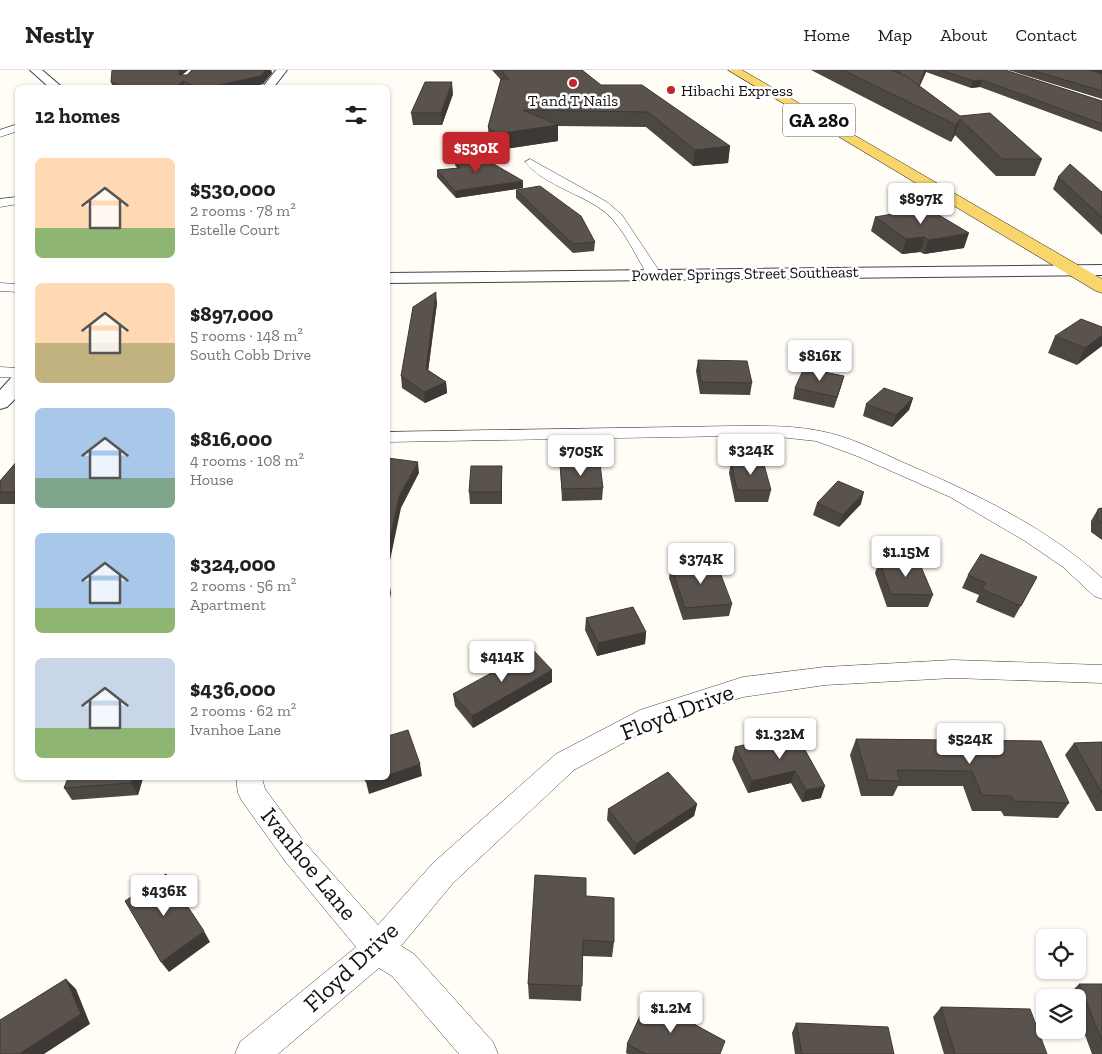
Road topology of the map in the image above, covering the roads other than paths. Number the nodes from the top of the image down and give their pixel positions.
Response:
1 (35, 70) edge
2 (282, 70) edge
3 (734, 70) edge
4 (54, 85) edge
5 (270, 85) edge
6 (15, 128) edge
7 (0, 134) edge
8 (530, 162) dead end
9 (15, 200) edge
10 (0, 203) edge
11 (1073, 269) junction
12 (1102, 270) edge
13 (648, 274) junction
14 (390, 278) edge
15 (1102, 287) edge
16 (0, 288) edge
17 (15, 288) edge
18 (0, 372) edge
19 (15, 373) edge
20 (15, 386) edge
21 (0, 403) edge
22 (390, 437) edge
23 (1102, 591) edge
24 (1102, 674) edge
25 (249, 780) edge
26 (378, 949) junction
27 (252, 1054) edge
28 (481, 1054) edge

1 - 4 street
2 - 5 street
3 - 11 main road, GA 280
6 - 7 street
8 - 13 street
9 - 10 street
11 - 12 street, Powder Springs Street Southeast
11 - 13 street, Powder Springs Street Southeast
11 - 15 main road, GA 280
13 - 14 street, Powder Springs Street Southeast
16 - 17 street
18 - 19 street
20 - 21 street
22 - 23 street
24 - 26 street, Floyd Drive
25 - 26 street, Ivanhoe Lane
26 - 27 street, Floyd Drive
26 - 28 street, Ivanhoe Lane

